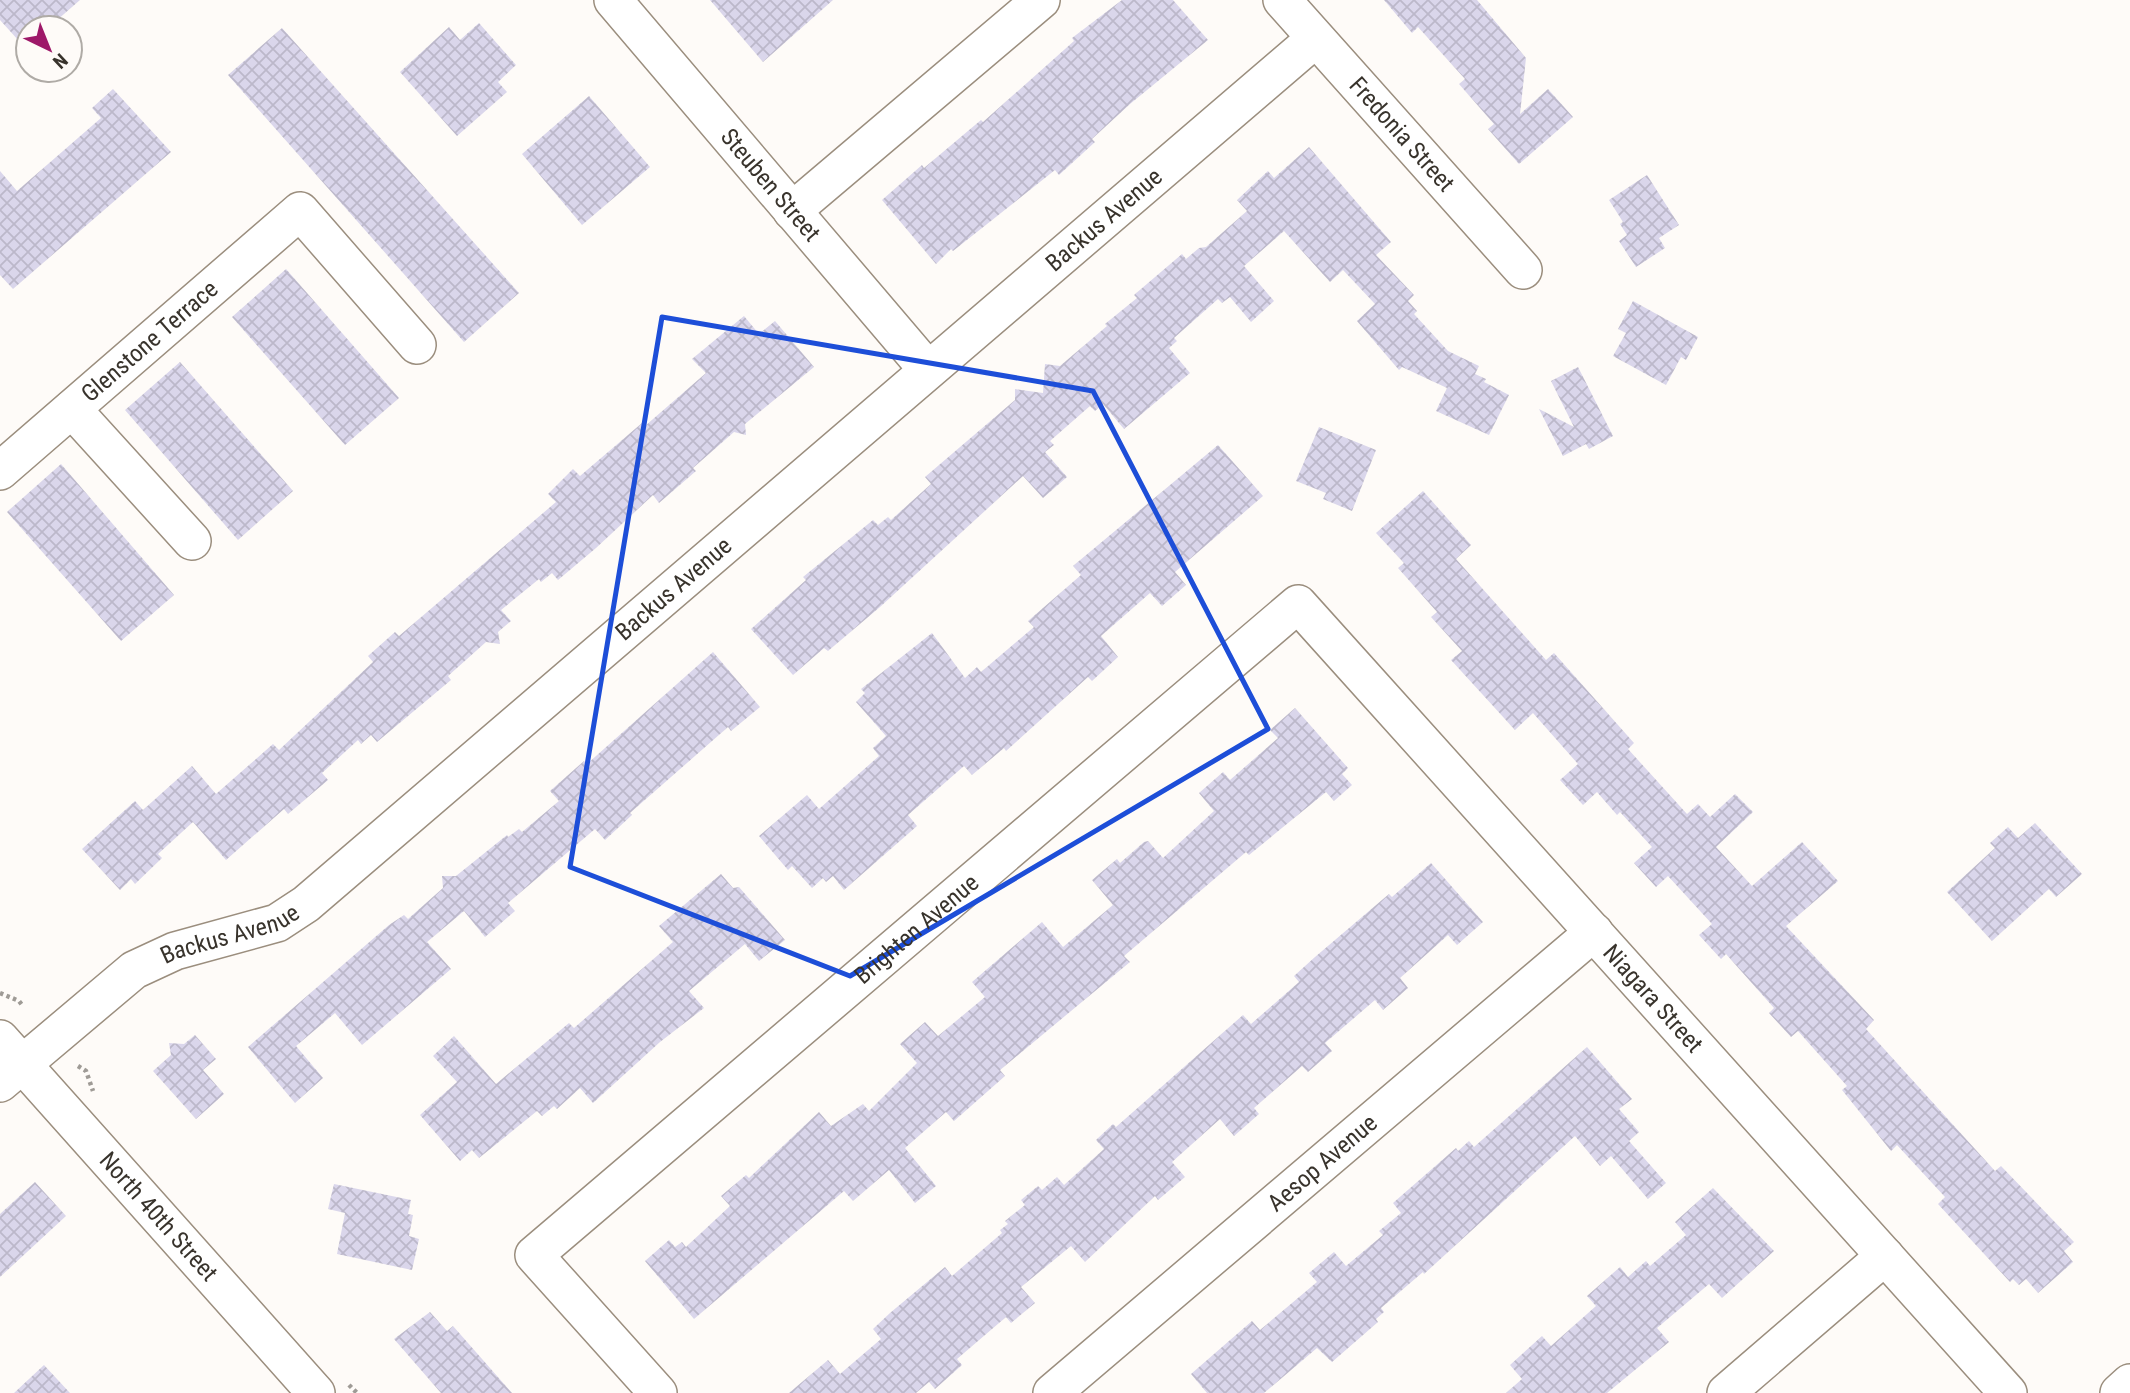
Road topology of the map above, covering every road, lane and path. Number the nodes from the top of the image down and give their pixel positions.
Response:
1 (613, 0) edge
2 (1041, 0) edge
3 (1282, 0) edge
4 (1315, 39) junction
5 (792, 211) junction
6 (1523, 270) dead end
7 (417, 345) dead end
8 (928, 370) junction
9 (72, 409) junction
10 (0, 471) edge
11 (192, 541) dead end
12 (1298, 604) joint
13 (1594, 932) junction
14 (0, 993) edge
15 (23, 1006) dead end
16 (7, 1062) edge
17 (1885, 1256) junction
18 (2130, 1384) edge
19 (316, 1393) edge
20 (658, 1393) edge
21 (1052, 1393) edge
22 (1726, 1393) edge
23 (2008, 1393) edge
24 (2119, 1393) edge

1 - 5 street, Steuben Street
2 - 5 street
3 - 4 street, Fredonia Street
4 - 6 street, Fredonia Street
4 - 8 street, Backus Avenue
5 - 8 street, Steuben Street
7 - 9 street, Glenstone Terrace
8 - 16 street, Backus Avenue
9 - 10 street, Glenstone Terrace
9 - 11 street
12 - 13 street, Niagara Street
12 - 20 street, Brighten Avenue
13 - 17 street, Niagara Street
13 - 21 street, Aesop Avenue
14 - 15 path
16 - 19 street, North 40th Street
17 - 22 street
17 - 23 street, Niagara Street
18 - 24 street

